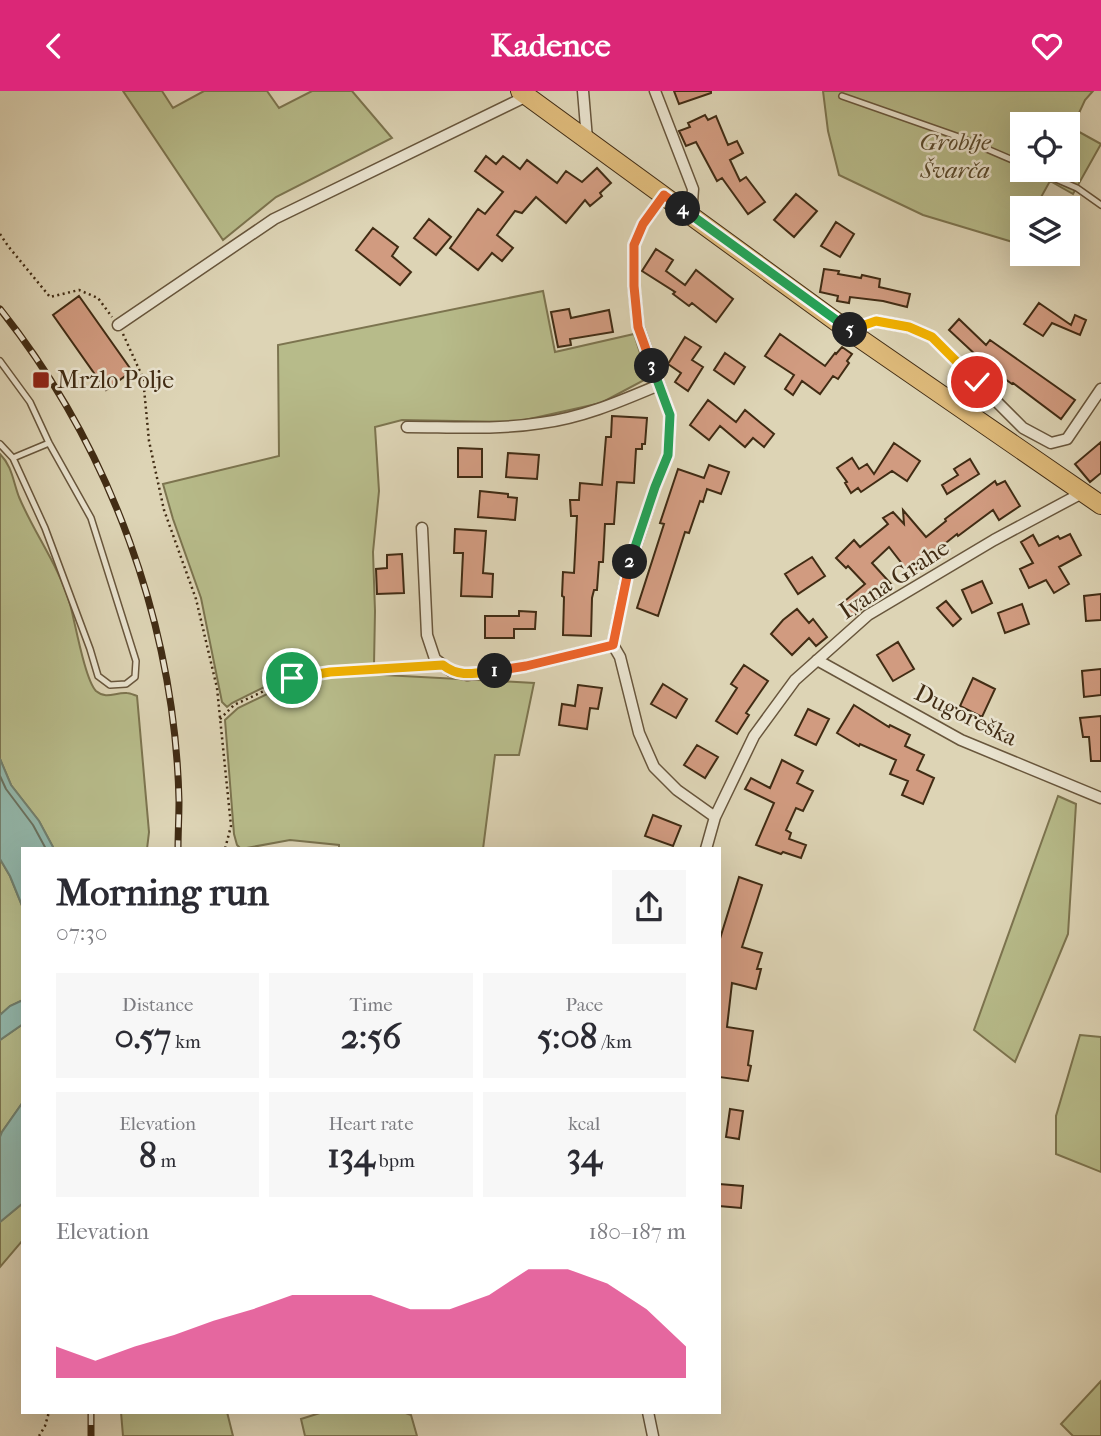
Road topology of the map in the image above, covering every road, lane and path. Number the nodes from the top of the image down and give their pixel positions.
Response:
1 (583, 91) edge
2 (655, 91) edge
3 (523, 93) edge
4 (842, 96) dead end
5 (587, 139) junction
6 (1010, 159) edge
7 (1063, 182) edge
8 (664, 195) junction
9 (1101, 205) edge
10 (691, 216) junction
11 (0, 234) edge
12 (118, 325) junction
13 (849, 331) junction
14 (0, 361) edge
15 (659, 385) junction
16 (1101, 389) edge
17 (407, 427) dead end
18 (49, 443) junction
19 (0, 444) edge
20 (13, 458) junction
21 (1082, 493) junction
22 (1101, 505) edge
23 (422, 528) dead end
24 (613, 645) junction
25 (817, 660) junction
26 (443, 665) junction
27 (220, 719) junction
28 (1101, 797) edge
29 (715, 817) junction
30 (226, 847) edge
31 (707, 847) edge
32 (48, 1414) edge
33 (648, 1414) edge
34 (39, 1436) edge
35 (653, 1436) edge

1 - 5 street
2 - 10 street
3 - 5 main road
3 - 12 street
4 - 6 lane
5 - 8 main road
7 - 9 lane
8 - 10 main road
8 - 15 street
10 - 13 main road
11 - 12 path
12 - 27 path
13 - 16 street
13 - 21 main road
14 - 18 lane
15 - 17 street
15 - 24 street
18 - 20 lane
18 - 20 lane
19 - 20 lane
21 - 22 main road
21 - 25 street, Ivana Grahe
23 - 26 street
24 - 26 street
24 - 29 street
25 - 28 street, Dugoreška
25 - 29 street, Ivana Grahe
26 - 27 path
27 - 30 path
29 - 31 street, Ivana Grahe
32 - 34 path
33 - 35 street

